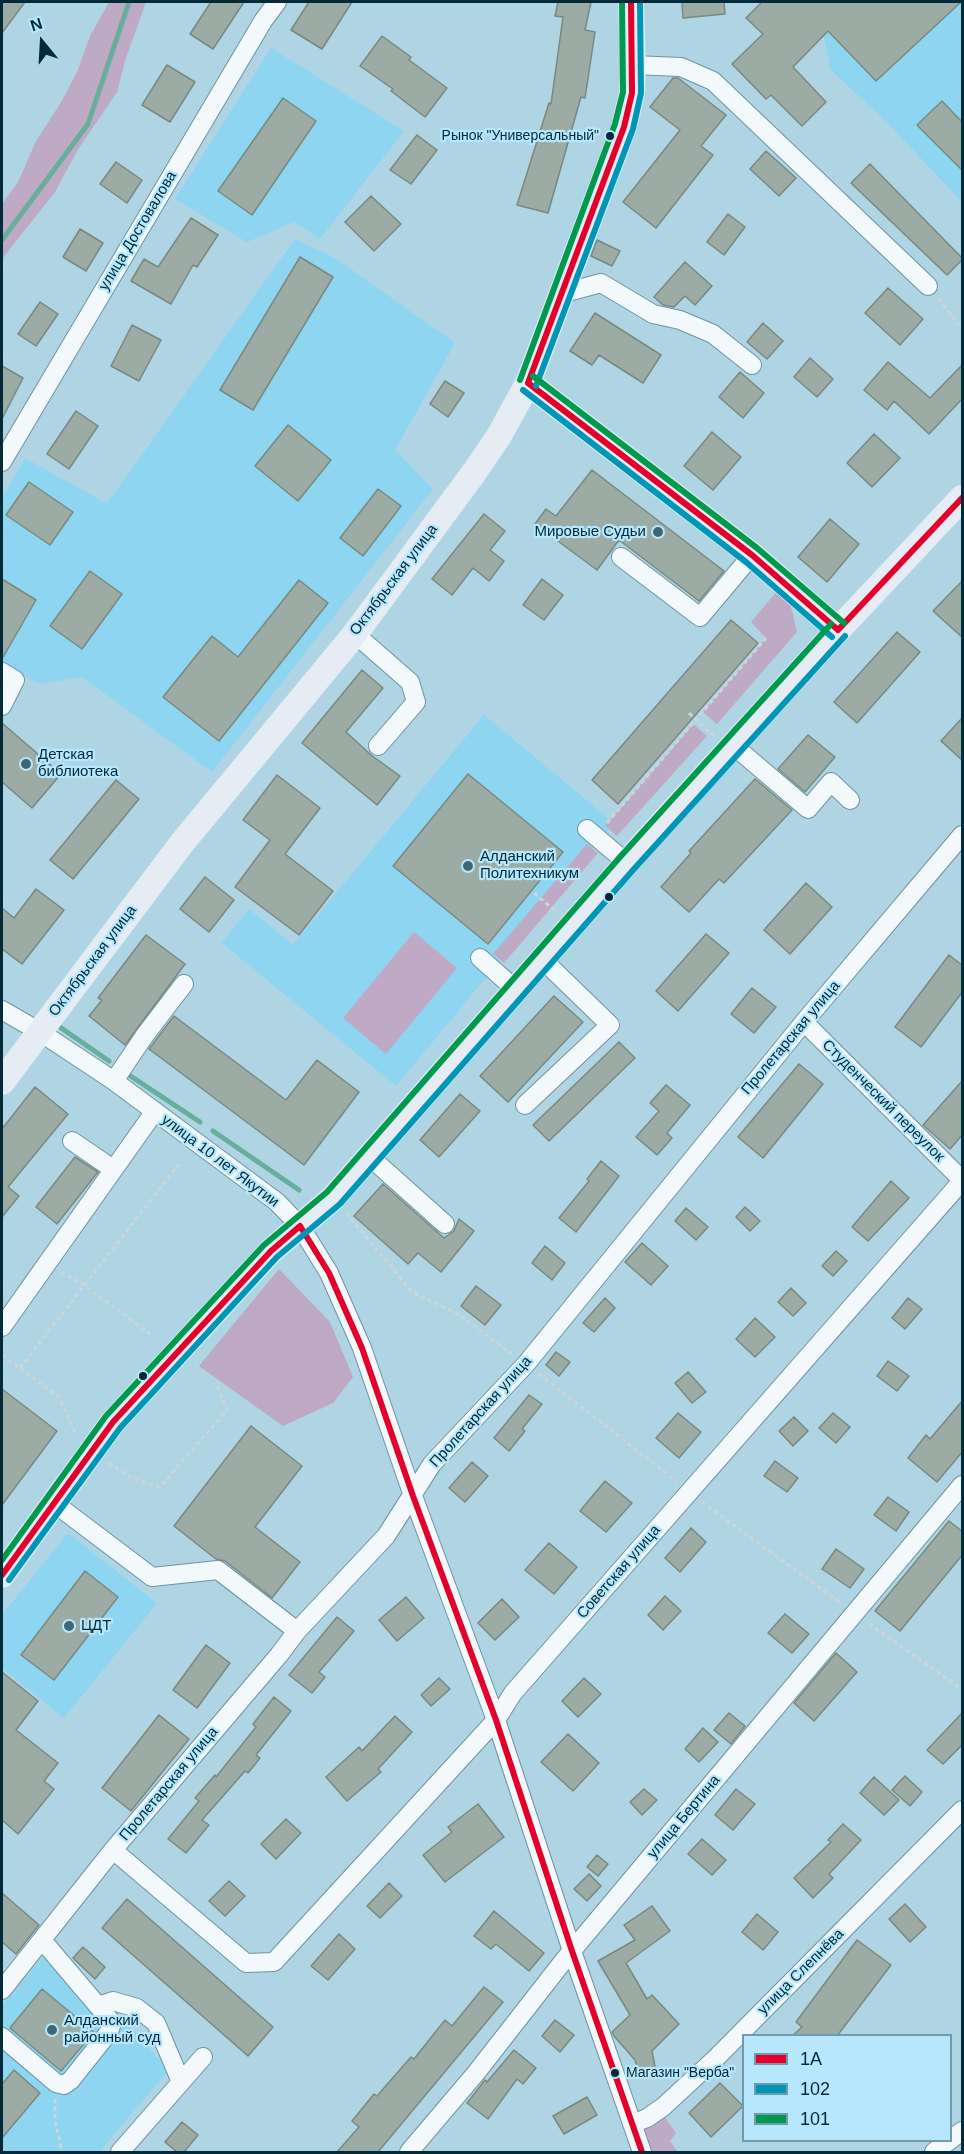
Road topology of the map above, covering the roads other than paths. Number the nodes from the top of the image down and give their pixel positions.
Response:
1 (278, 2) edge
2 (631, 2) edge
3 (633, 65) junction
4 (928, 286) road end
5 (560, 294) junction
6 (752, 365) dead end
7 (528, 383) junction
8 (2, 459) edge
9 (963, 498) edge
10 (752, 555) junction
11 (621, 557) dead end
12 (838, 630) junction
13 (355, 634) junction
14 (2, 672) edge
15 (2, 706) edge
16 (378, 746) dead end
17 (732, 748) junction
18 (850, 800) dead end
19 (591, 832) road end
20 (963, 835) edge
21 (627, 863) junction
22 (480, 958) dead end
23 (542, 959) junction
24 (184, 984) dead end
25 (515, 989) junction
26 (2, 1011) edge
27 (804, 1022) junction
28 (40, 1032) junction
29 (2, 1082) edge
30 (114, 1082) junction
31 (525, 1105) dead end
32 (155, 1111) junction
33 (72, 1141) dead end
34 (370, 1157) junction
35 (113, 1169) junction
36 (963, 1180) edge
37 (445, 1224) dead end
38 (300, 1226) junction
39 (2, 1326) edge
40 (963, 1485) edge
41 (413, 1496) junction
42 (54, 1503) junction
43 (2, 1575) edge
44 (297, 1631) junction
45 (496, 1720) junction
46 (963, 1810) edge
47 (112, 1850) junction
48 (42, 1940) junction
49 (572, 1951) junction
50 (3, 1983) edge
51 (98, 2006) junction
52 (2, 2037) edge
53 (203, 2057) dead end
54 (181, 2082) junction
55 (632, 2124) junction
56 (948, 2142) edge
57 (120, 2152) edge
58 (409, 2152) edge
59 (640, 2152) edge
60 (934, 2152) edge

1 - 8 street, улица Достовалова
2 - 3 main road, Октябрьская улица
3 - 4 street
3 - 5 main road, Октябрьская улица
5 - 6 street
5 - 7 main road, Октябрьская улица
7 - 10 main road
7 - 13 main road, Октябрьская улица
9 - 12 main road
10 - 11 street
10 - 12 main road
12 - 17 main road
13 - 16 street
13 - 28 main road, Октябрьская улица
14 - 15 street
17 - 18 street
17 - 21 main road
19 - 21 street
20 - 27 street, Пролетарская улица
21 - 23 main road
22 - 25 street
23 - 25 main road
23 - 31 street
24 - 30 street
25 - 34 main road
26 - 28 street, улица 10 лет Якутии
27 - 36 street, Студенческий переулок
27 - 41 street, Пролетарская улица
28 - 29 main road, Октябрьская улица
28 - 30 street, улица 10 лет Якутии
30 - 32 street, улица 10 лет Якутии
32 - 35 street
32 - 38 street, улица 10 лет Якутии
33 - 35 street
34 - 37 street
34 - 38 main road
35 - 39 street
36 - 45 street, Советская улица
38 - 41 street, улица 10 лет Якутии
38 - 42 main road
40 - 49 street, улица Бертина
41 - 44 street, Пролетарская улица
41 - 45 street, улица 10 лет Якутии
42 - 43 main road
42 - 44 street
44 - 47 street, Пролетарская улица
45 - 47 street, Советская улица
45 - 49 street, улица 10 лет Якутии
46 - 55 street, улица Слепнёва
47 - 48 street, Пролетарская улица
48 - 50 street, Пролетарская улица
48 - 51 street
49 - 55 street, улица 10 лет Якутии
49 - 58 street, улица Бертина
51 - 52 street
51 - 54 street
53 - 54 street
54 - 57 street
55 - 59 street, улица 10 лет Якутии
56 - 60 street

